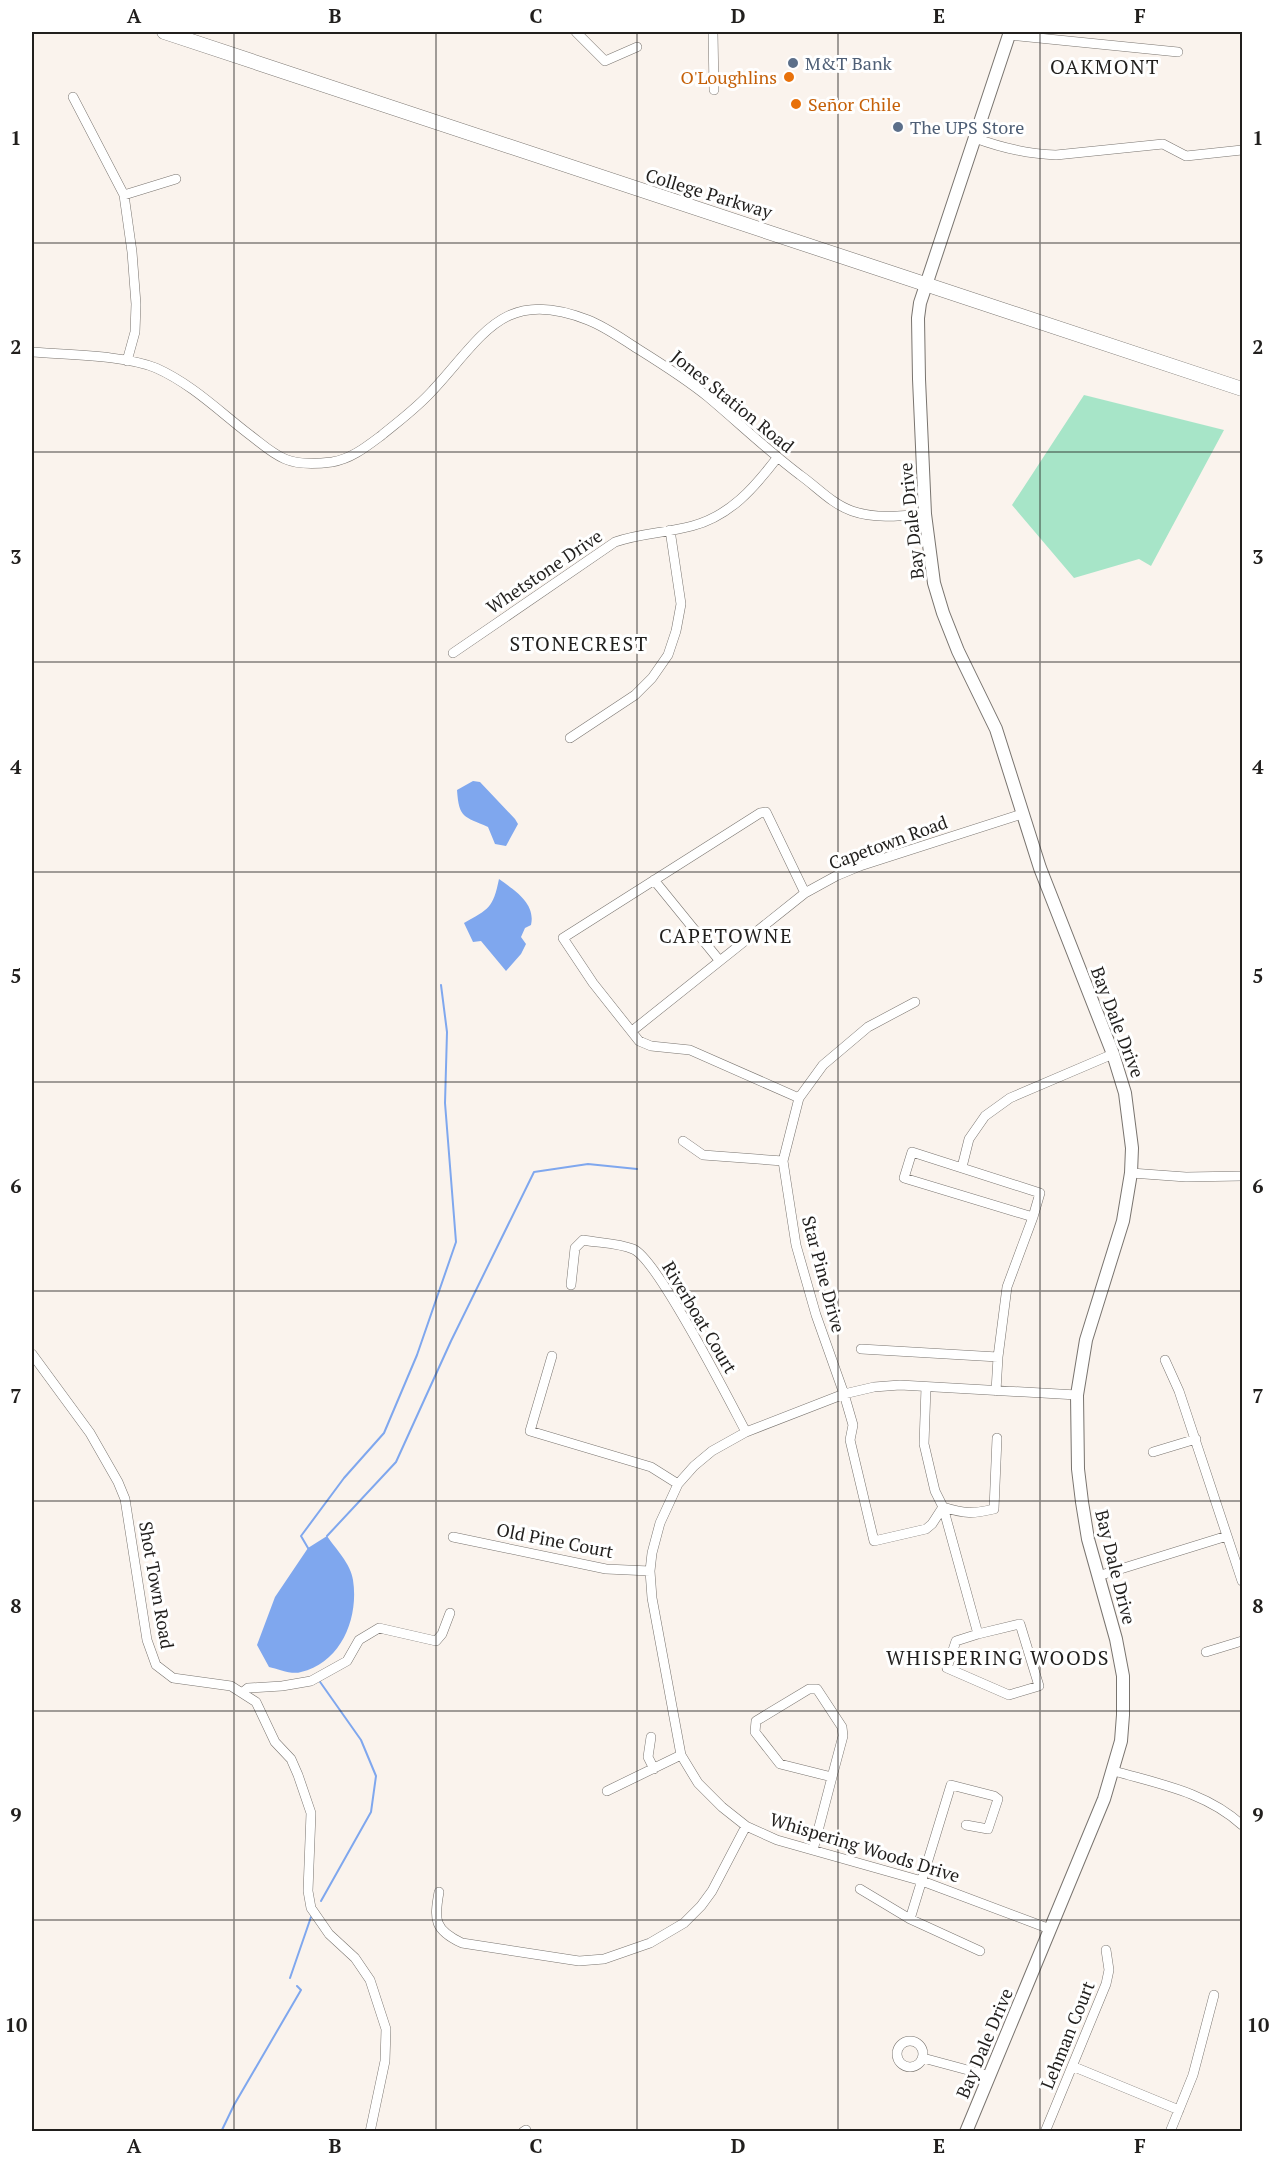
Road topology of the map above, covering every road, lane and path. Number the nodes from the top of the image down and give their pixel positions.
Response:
1 (164, 32) edge
2 (576, 32) edge
3 (713, 32) edge
4 (1010, 33) edge
5 (637, 47) dead end
6 (1178, 52) dead end
7 (714, 90) dead end
8 (73, 98) dead end
9 (975, 138) junction
10 (1242, 150) edge
11 (176, 179) dead end
12 (124, 195) junction
13 (926, 285) junction
14 (32, 352) edge
15 (127, 361) junction
16 (1242, 389) edge
17 (777, 458) junction
18 (925, 514) junction
19 (670, 530) junction
20 (453, 653) dead end
21 (570, 738) dead end
22 (1022, 814) junction
23 (654, 880) junction
24 (806, 894) junction
25 (719, 960) junction
26 (915, 1002) dead end
27 (632, 1031) junction
28 (1113, 1054) junction
29 (799, 1098) junction
30 (683, 1141) dead end
31 (783, 1161) junction
32 (962, 1167) junction
33 (1131, 1173) junction
34 (1242, 1176) edge
35 (1033, 1217) junction
36 (570, 1285) dead end
37 (861, 1349) dead end
38 (32, 1354) edge
39 (552, 1356) dead end
40 (998, 1357) junction
41 (1165, 1360) dead end
42 (926, 1387) junction
43 (996, 1391) junction
44 (844, 1394) junction
45 (1077, 1395) junction
46 (746, 1432) junction
47 (997, 1438) dead end
48 (1196, 1439) junction
49 (1153, 1452) dead end
50 (678, 1484) junction
51 (943, 1507) junction
52 (1227, 1536) junction
53 (453, 1537) dead end
54 (650, 1571) junction
55 (1098, 1576) junction
56 (1242, 1581) edge
57 (450, 1613) dead end
58 (978, 1634) junction
59 (1242, 1641) edge
60 (1206, 1652) dead end
61 (243, 1692) junction
62 (651, 1737) dead end
63 (681, 1755) junction
64 (654, 1769) junction
65 (1114, 1771) junction
66 (832, 1778) junction
67 (607, 1791) dead end
68 (966, 1825) dead end
69 (1242, 1825) edge
70 (746, 1826) junction
71 (813, 1850) junction
72 (922, 1881) junction
73 (860, 1889) dead end
74 (439, 1892) dead end
75 (910, 1919) junction
76 (1050, 1929) junction
77 (1106, 1950) dead end
78 (980, 1951) dead end
79 (1214, 1995) dead end
80 (923, 2058) dead end
81 (1072, 2066) junction
82 (990, 2076) junction
83 (1179, 2110) junction
84 (370, 2132) edge
85 (966, 2132) edge
86 (1046, 2132) edge
87 (1170, 2132) edge

1 - 13 main road, College Parkway
2 - 5 street
3 - 7 street
4 - 6 street
4 - 9 street, Bay Dale Drive
8 - 12 street
9 - 10 street
9 - 13 street, Bay Dale Drive
11 - 12 street
12 - 15 street
13 - 16 main road, College Parkway
13 - 18 street, Bay Dale Drive
14 - 15 street, Jones Station Road
15 - 17 street, Jones Station Road
17 - 18 street, Jones Station Road
17 - 19 street, Whetstone Drive
18 - 22 street, Bay Dale Drive
19 - 20 street, Whetstone Drive
19 - 21 street
22 - 24 street, Capetown Road
22 - 28 street, Bay Dale Drive
23 - 24 street
23 - 25 street
23 - 27 street
24 - 25 street, Capetown Road
25 - 27 street, Capetown Road
26 - 29 street, Star Pine Drive
27 - 29 street
28 - 32 street
28 - 33 street, Bay Dale Drive
29 - 31 street, Star Pine Drive
30 - 31 street
31 - 44 street, Star Pine Drive
32 - 35 street
32 - 35 street
33 - 34 street
33 - 45 street, Bay Dale Drive
35 - 40 street
36 - 46 street, Riverboat Court
37 - 40 street
38 - 61 street, Shot Town Road
39 - 50 street
40 - 43 street
41 - 48 street
42 - 43 street, Whispering Woods Drive
42 - 44 street, Whispering Woods Drive
42 - 51 street
43 - 45 street, Whispering Woods Drive
44 - 46 street, Whispering Woods Drive
44 - 51 street, Star Pine Drive
45 - 55 street, Bay Dale Drive
46 - 50 street, Whispering Woods Drive
47 - 51 street
48 - 49 street
48 - 52 street
50 - 54 street, Whispering Woods Drive
51 - 58 street
52 - 55 street
52 - 56 street
53 - 54 street, Old Pine Court
54 - 63 street, Whispering Woods Drive
55 - 65 street, Bay Dale Drive
57 - 61 street
58 - 58 street
59 - 60 street
61 - 84 street
62 - 64 street
63 - 64 street
63 - 70 street, Whispering Woods Drive
64 - 67 street
65 - 69 street
65 - 76 street, Bay Dale Drive
66 - 66 street
66 - 71 street
68 - 72 street
70 - 71 street, Whispering Woods Drive
70 - 74 street
71 - 72 street, Whispering Woods Drive
72 - 75 street
72 - 76 street, Whispering Woods Drive
73 - 75 street
75 - 78 street
76 - 82 street, Bay Dale Drive
77 - 81 street, Lehman Court
79 - 83 street
80 - 82 street
81 - 83 street
81 - 86 street, Lehman Court
82 - 85 street, Bay Dale Drive
83 - 87 street

